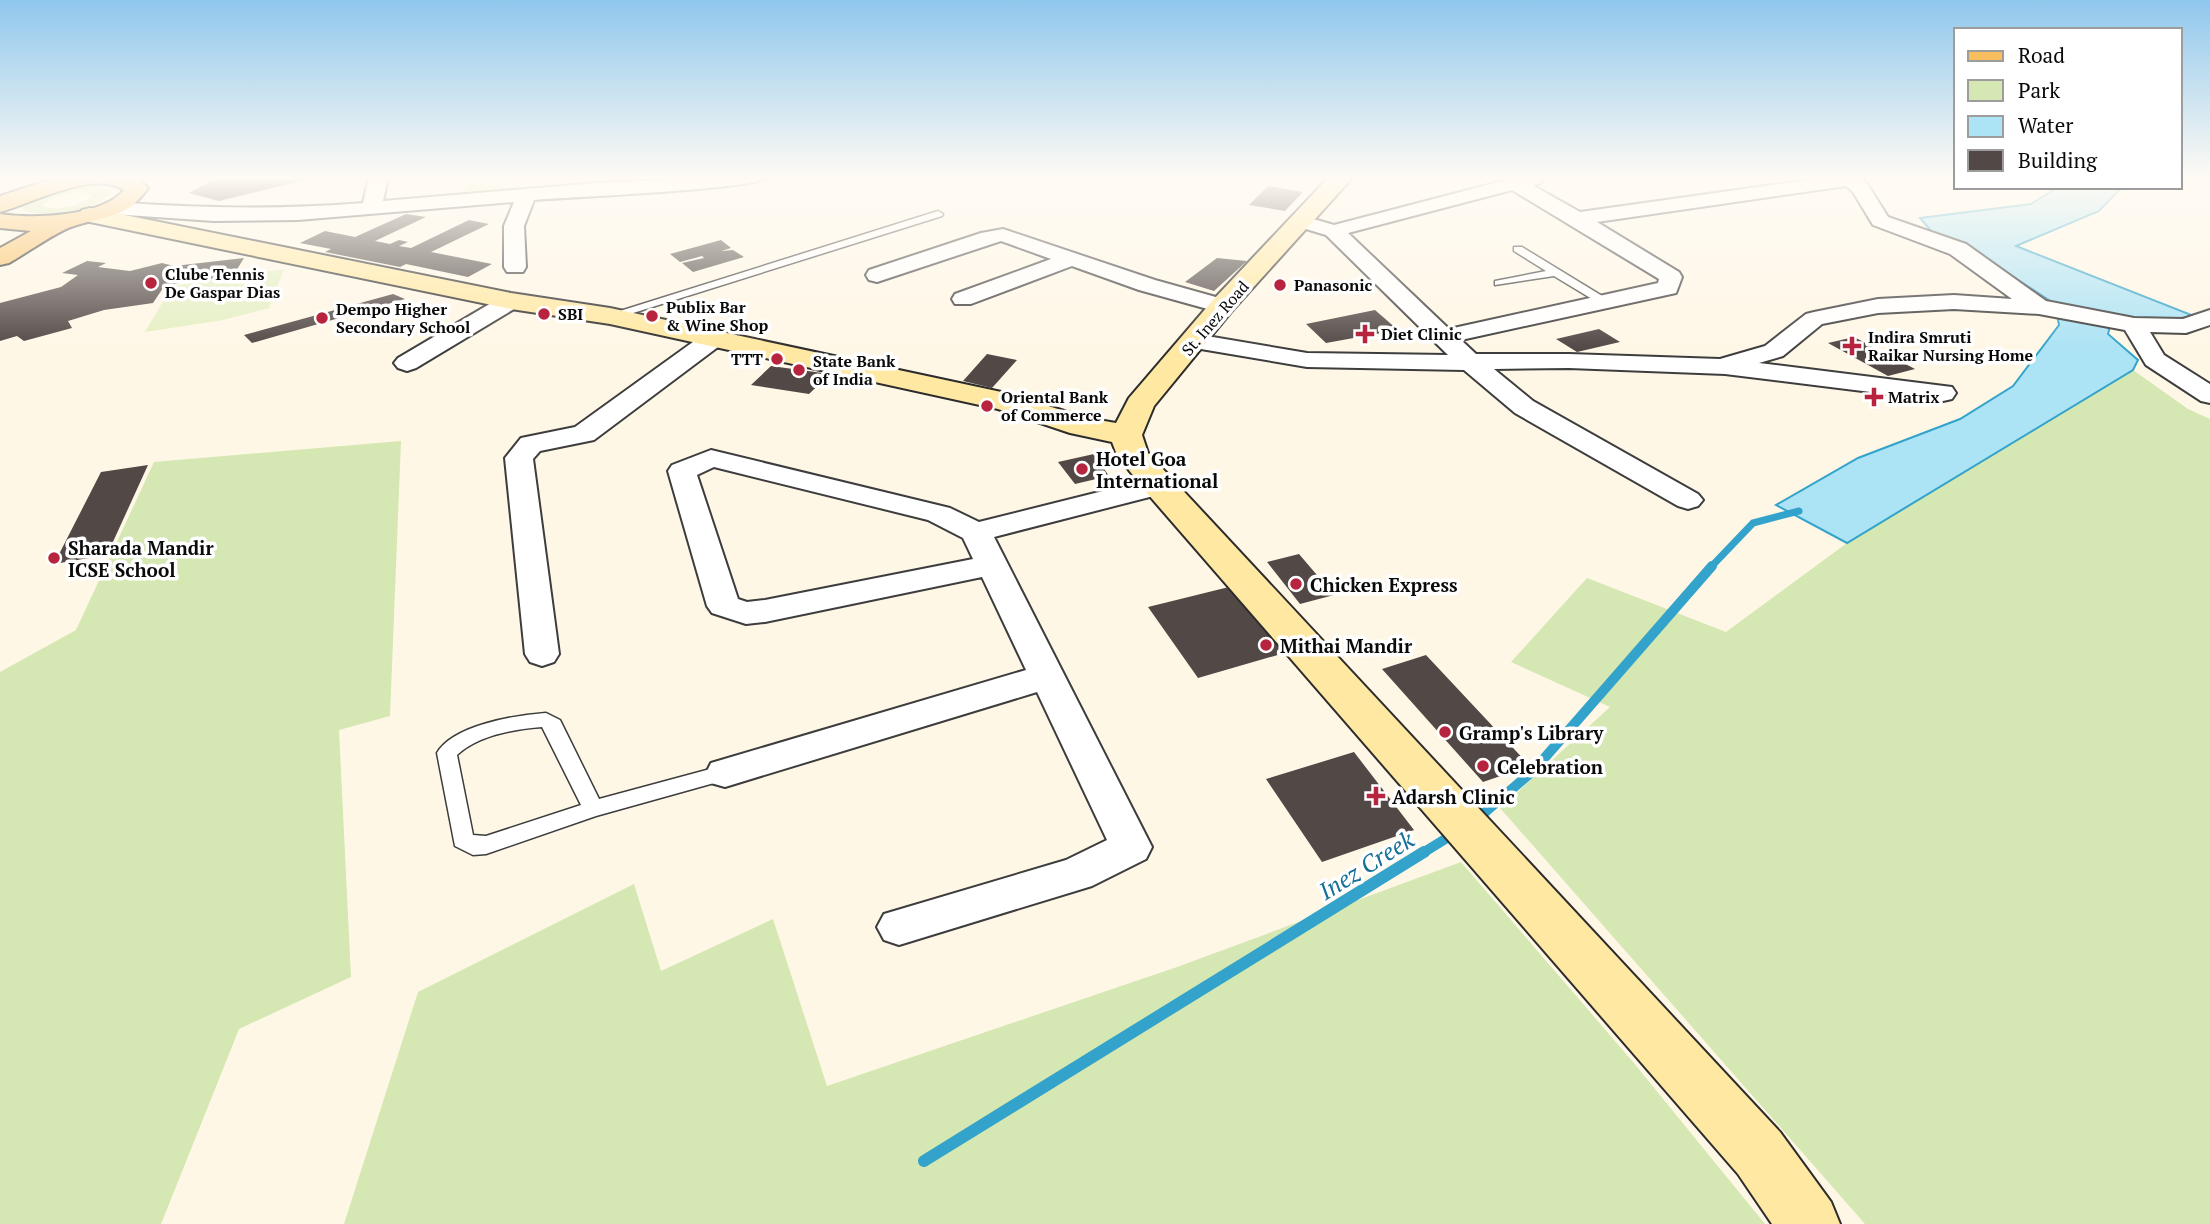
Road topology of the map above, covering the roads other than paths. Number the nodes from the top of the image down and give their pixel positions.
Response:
1 (49, 234) edge
2 (241, 234) edge
3 (514, 234) edge
4 (873, 234) edge
5 (1291, 234) edge
6 (1336, 234) edge
7 (1602, 234) edge
8 (1917, 234) edge
9 (1518, 248) dead end
10 (0, 258) edge
11 (1068, 260) junction
12 (1556, 272) junction
13 (877, 275) dead end
14 (1499, 283) dead end
15 (513, 284) junction
16 (963, 299) dead end
17 (1606, 302) junction
18 (1222, 306) junction
19 (2039, 307) junction
20 (610, 316) junction
21 (2210, 317) edge
22 (2134, 325) junction
23 (1444, 337) junction
24 (713, 340) junction
25 (1195, 341) junction
26 (407, 363) dead end
27 (1472, 363) junction
28 (1721, 367) junction
29 (1943, 393) dead end
30 (2210, 395) edge
31 (1126, 435) junction
32 (1159, 486) junction
33 (1688, 500) dead end
34 (976, 532) junction
35 (991, 565) junction
36 (542, 654) dead end
37 (1048, 677) junction
38 (725, 773) joint
39 (593, 809) junction
40 (900, 927) dead end
41 (1809, 1224) edge

1 - 10 main road
2 - 15 main road
3 - 15 street
4 - 20 lane
5 - 18 main road, St. Inez Road
6 - 23 street
7 - 17 street
8 - 19 street
9 - 12 lane
11 - 13 street
11 - 16 street
11 - 18 street
12 - 14 lane
12 - 17 lane
15 - 20 main road
15 - 26 street
17 - 23 street
18 - 25 main road, St. Inez Road
19 - 22 street
19 - 28 street
20 - 24 main road
21 - 22 street
22 - 30 street
23 - 27 street
24 - 31 main road
24 - 36 street
25 - 27 street
25 - 31 main road, St. Inez Road
27 - 28 street
27 - 33 street
28 - 29 street
31 - 32 main road
32 - 34 street
32 - 41 main road
34 - 35 street
34 - 35 street
35 - 37 street
37 - 38 street
37 - 40 street
38 - 39 lane
39 - 39 lane

